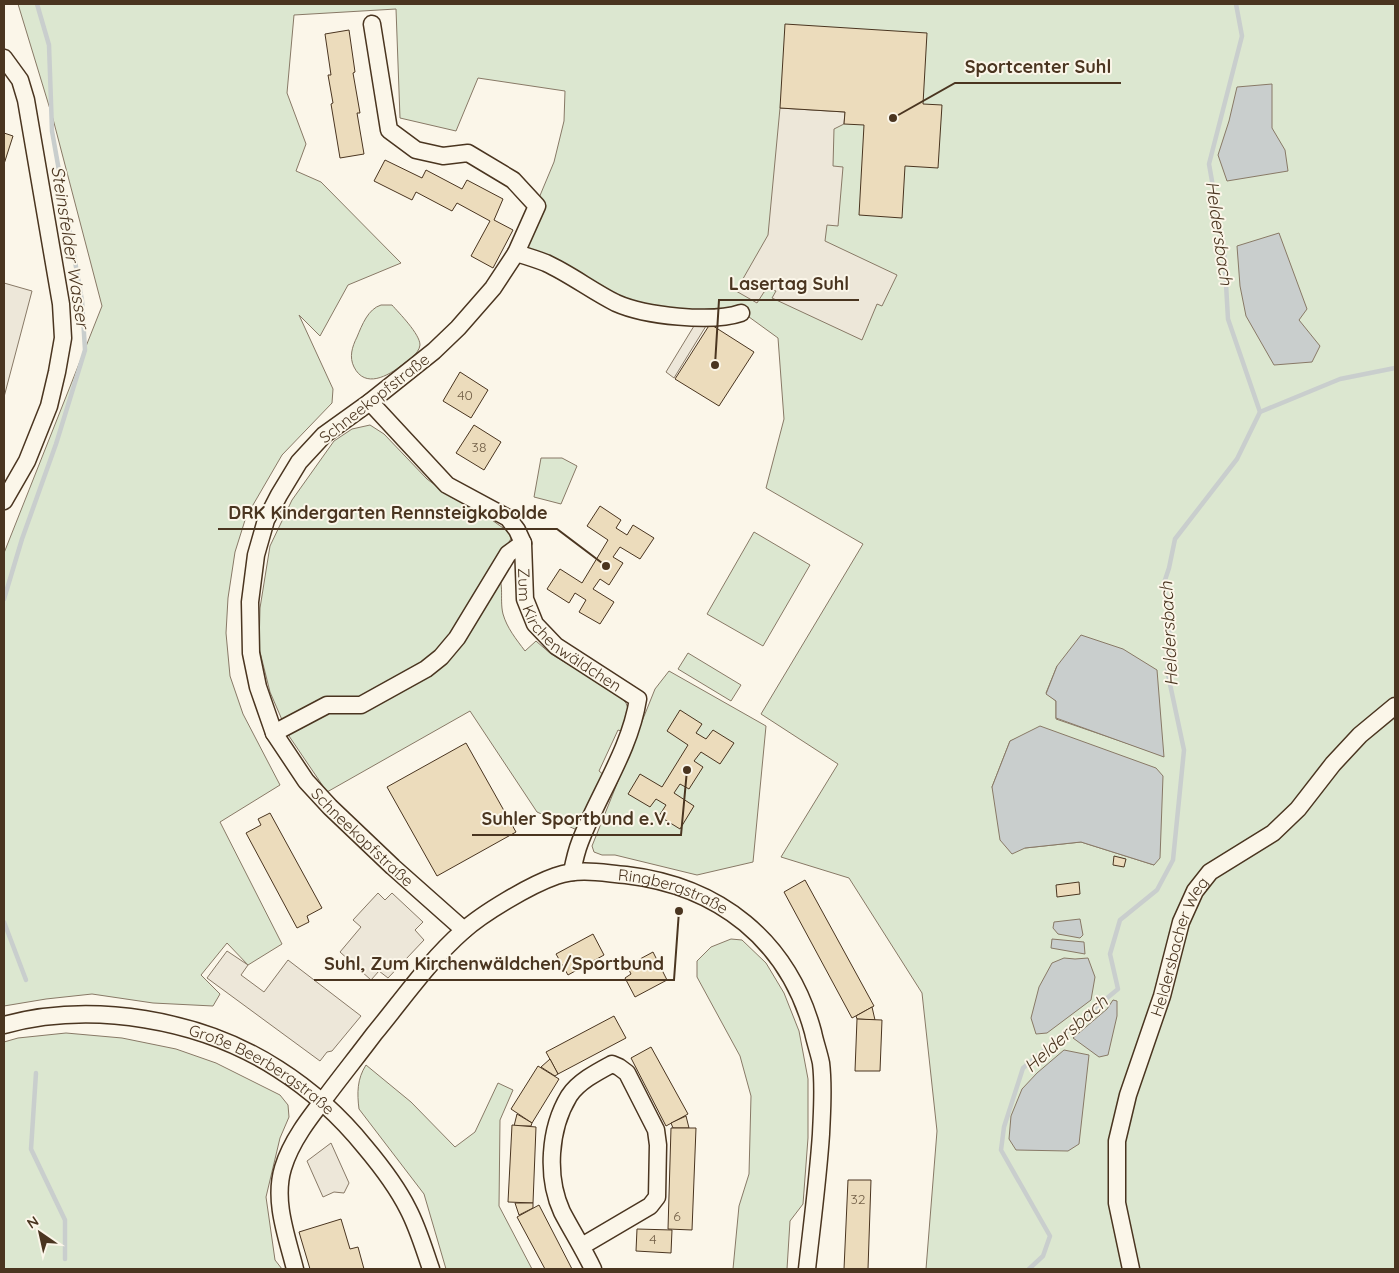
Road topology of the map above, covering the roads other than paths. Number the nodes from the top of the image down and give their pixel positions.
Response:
1 (372, 24) dead end
2 (4, 58) edge
3 (516, 253) junction
4 (741, 314) dead end
5 (370, 402) junction
6 (4, 501) edge
7 (523, 543) junction
8 (1395, 706) edge
9 (274, 733) junction
10 (572, 872) junction
11 (464, 930) junction
12 (4, 1025) edge
13 (322, 1101) junction
14 (582, 1246) junction
15 (296, 1269) edge
16 (431, 1269) edge
17 (593, 1269) edge
18 (807, 1269) edge
19 (1131, 1269) edge

1 - 3 street, Schneekopfstraße
2 - 6 street
3 - 4 street
3 - 5 street, Schneekopfstraße
5 - 7 street, Zum Kirchenwäldchen
5 - 9 street, Schneekopfstraße
7 - 9 street
7 - 10 street, Zum Kirchenwäldchen
8 - 19 street, Heldersbacher Weg
9 - 11 street, Schneekopfstraße
10 - 11 street, Ringbergstraße
10 - 18 street, Ringbergstraße
11 - 13 street, Ringbergstraße
12 - 13 street, Große Beerbergstraße
13 - 15 street, Ringbergstraße
13 - 16 street, Große Beerbergstraße
14 - 14 street
14 - 17 street

